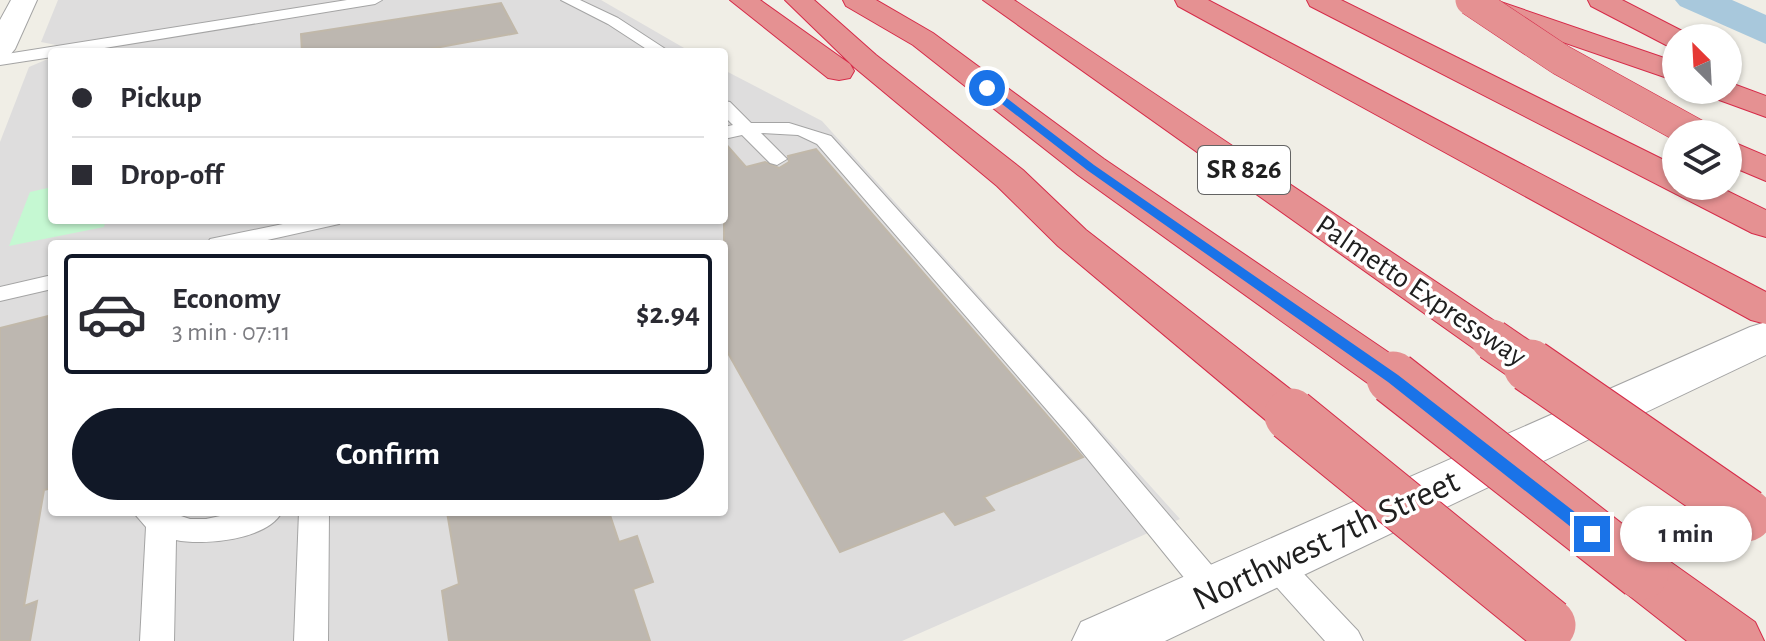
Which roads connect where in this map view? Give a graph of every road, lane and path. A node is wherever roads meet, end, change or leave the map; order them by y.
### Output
1 (24, 0) edge
2 (375, 0) edge
3 (568, 0) edge
4 (743, 0) edge
5 (798, 0) edge
6 (856, 0) edge
7 (904, 0) edge
8 (996, 0) edge
9 (1188, 0) edge
10 (1320, 0) edge
11 (1470, 0) edge
12 (1601, 0) edge
13 (1662, 32) edge
14 (3, 37) edge
15 (75, 48) edge
16 (656, 48) edge
17 (48, 52) edge
18 (0, 60) edge
19 (1662, 67) edge
20 (1742, 71) edge
21 (1766, 82) edge
22 (1742, 98) edge
23 (1766, 107) edge
24 (1670, 120) edge
25 (734, 130) edge
26 (1742, 158) edge
27 (777, 159) dead end
28 (1766, 170) edge
29 (1662, 173) edge
30 (1716, 200) edge
31 (1766, 225) edge
32 (321, 229) edge
33 (1072, 238) junction
34 (245, 240) edge
35 (48, 283) edge
36 (0, 294) edge
37 (1766, 310) edge
38 (1766, 337) edge
39 (1393, 378) junction
40 (257, 516) edge
41 (314, 516) edge
42 (155, 518) edge
43 (1756, 522) edge
44 (1275, 564) junction
45 (1214, 591) junction
46 (1558, 633) edge
47 (157, 641) edge
48 (311, 641) edge
49 (1103, 641) edge
50 (1346, 641) edge
51 (1733, 641) edge

1 - 14 street
2 - 15 lane
3 - 16 lane
4 - 33 highway
5 - 33 highway
6 - 39 highway
7 - 39 highway
8 - 43 highway, Palmetto Expressway / SR 826, bridge
9 - 37 highway
10 - 29 highway
11 - 19 highway
11 - 24 highway, bridge
12 - 13 highway
17 - 18 lane
20 - 21 highway
22 - 23 highway
25 - 27 lane
25 - 45 lane
26 - 28 highway
30 - 31 highway
32 - 34 lane
33 - 46 highway, bridge
35 - 36 lane
38 - 44 street, Northwest 7th Street
39 - 51 highway, bridge
40 - 42 lane
41 - 48 lane
42 - 47 lane
44 - 45 street, Northwest 7th Street
44 - 50 lane
45 - 49 street, Northwest 7th Street

